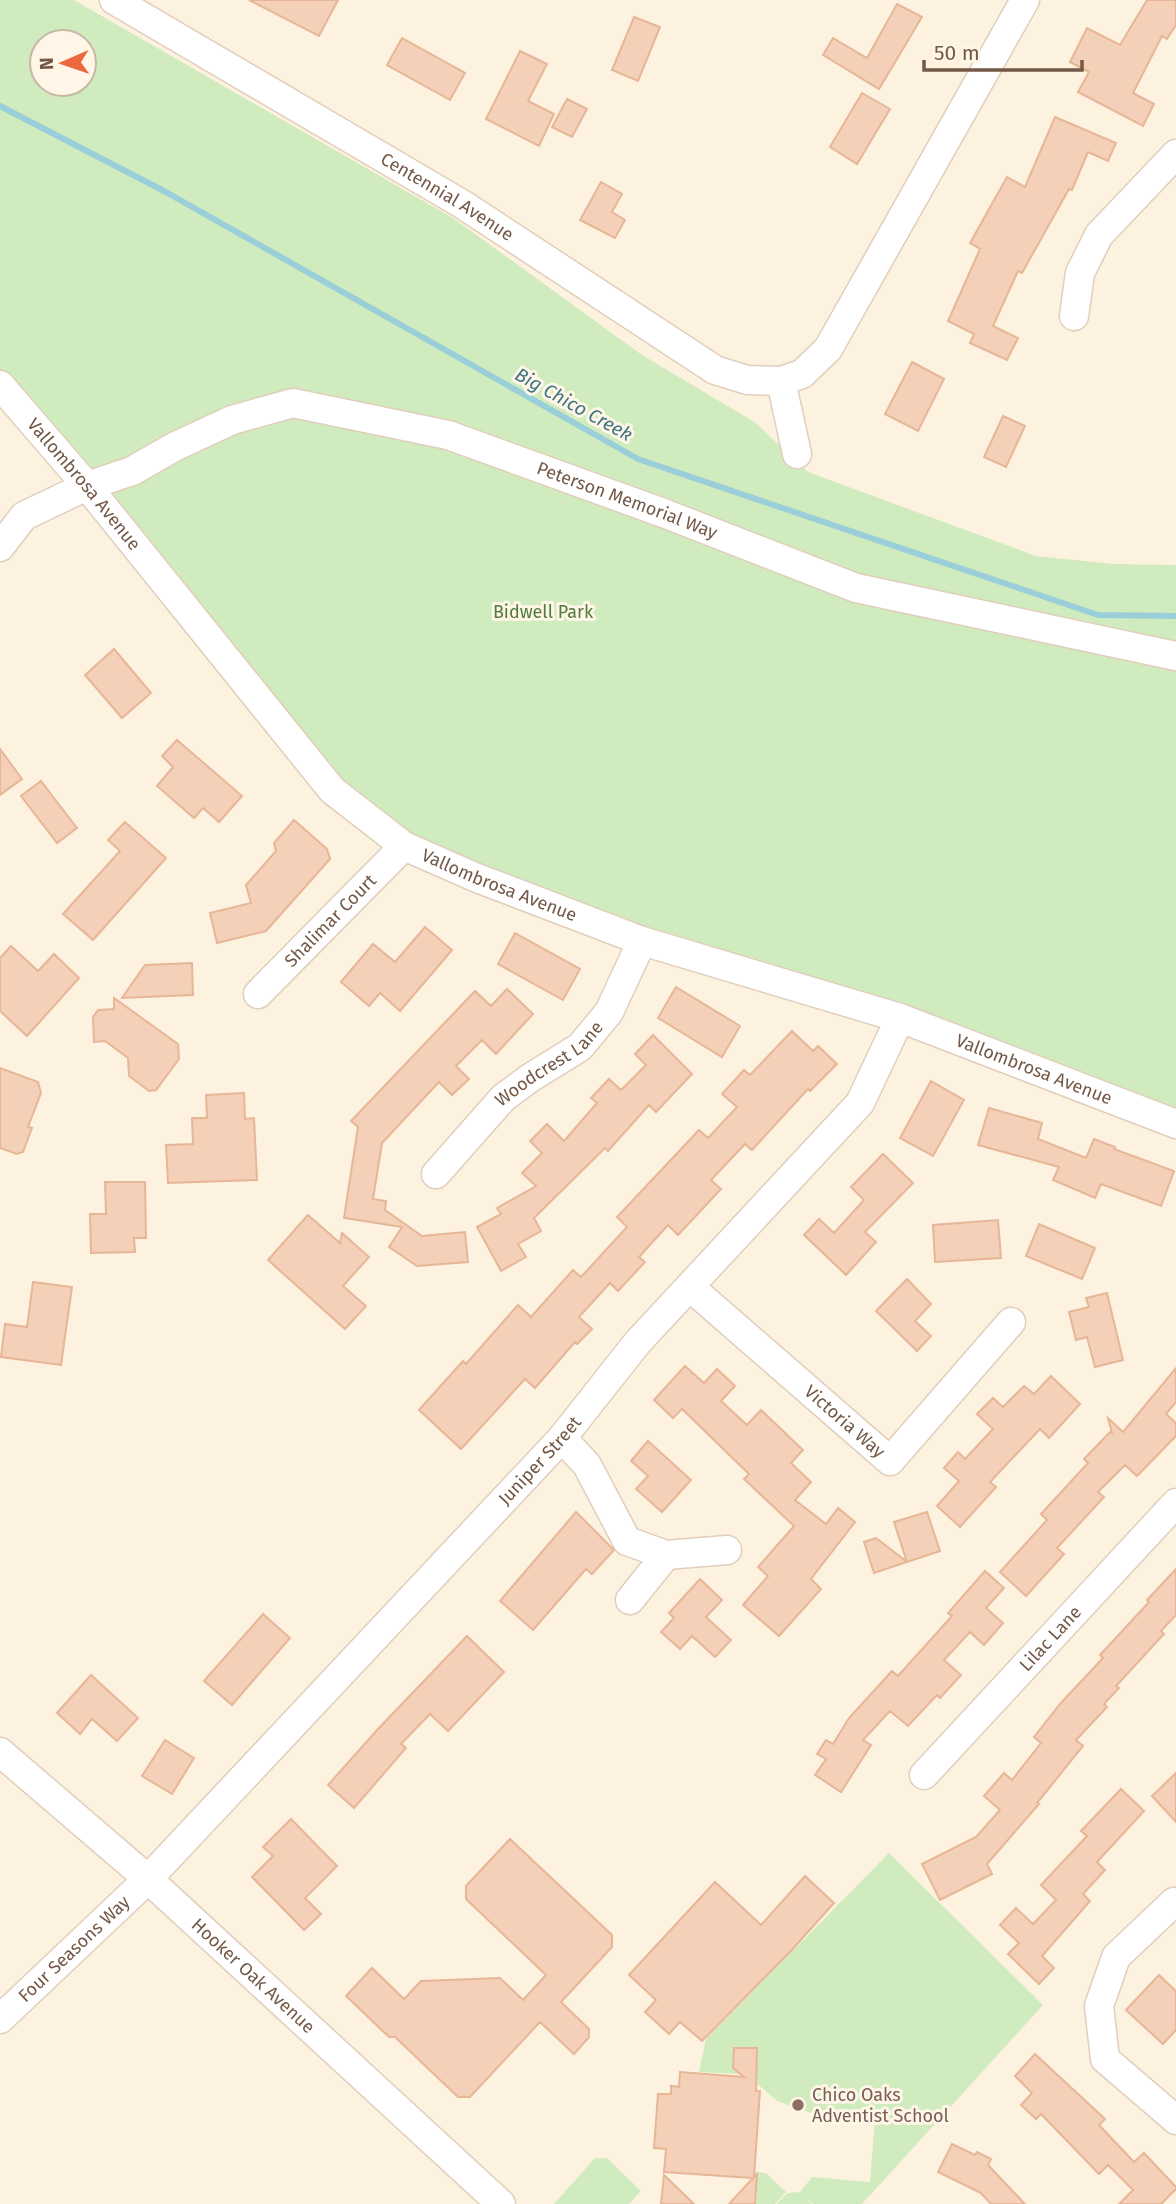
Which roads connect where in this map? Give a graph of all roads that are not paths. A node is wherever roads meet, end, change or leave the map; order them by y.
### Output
1 (1025, 0) edge
2 (126, 3) edge
3 (1176, 154) edge
4 (1074, 316) dead end
5 (781, 381) junction
6 (0, 385) edge
7 (797, 454) dead end
8 (87, 486) junction
9 (0, 547) edge
10 (1176, 656) edge
11 (404, 846) junction
12 (642, 941) junction
13 (258, 994) dead end
14 (900, 1018) junction
15 (1176, 1124) edge
16 (436, 1174) dead end
17 (690, 1287) junction
18 (1011, 1322) dead end
19 (562, 1438) junction
20 (1176, 1503) edge
21 (727, 1550) dead end
22 (666, 1555) junction
23 (629, 1600) dead end
24 (0, 1752) edge
25 (924, 1775) dead end
26 (148, 1879) junction
27 (1174, 1902) edge
28 (0, 2018) edge
29 (1176, 2120) edge
30 (501, 2204) edge

1 - 5 street, Centennial Avenue
2 - 5 street, Centennial Avenue
3 - 4 street
5 - 7 street
6 - 8 street, Vallombrosa Avenue
8 - 9 street, Peterson Memorial Way
8 - 10 street, Peterson Memorial Way
8 - 11 street, Vallombrosa Avenue
11 - 12 street, Vallombrosa Avenue
11 - 13 street, Shalimar Court
12 - 14 street, Vallombrosa Avenue
12 - 16 street, Woodcrest Lane
14 - 15 street, Vallombrosa Avenue
14 - 17 street, Juniper Street
17 - 18 street, Victoria Way
17 - 19 street, Juniper Street
19 - 22 street
19 - 26 street, Juniper Street
20 - 25 street, Lilac Lane
21 - 22 street
22 - 23 street
24 - 26 street, Hooker Oak Avenue
26 - 28 street, Four Seasons Way
26 - 30 street, Hooker Oak Avenue
27 - 29 street

